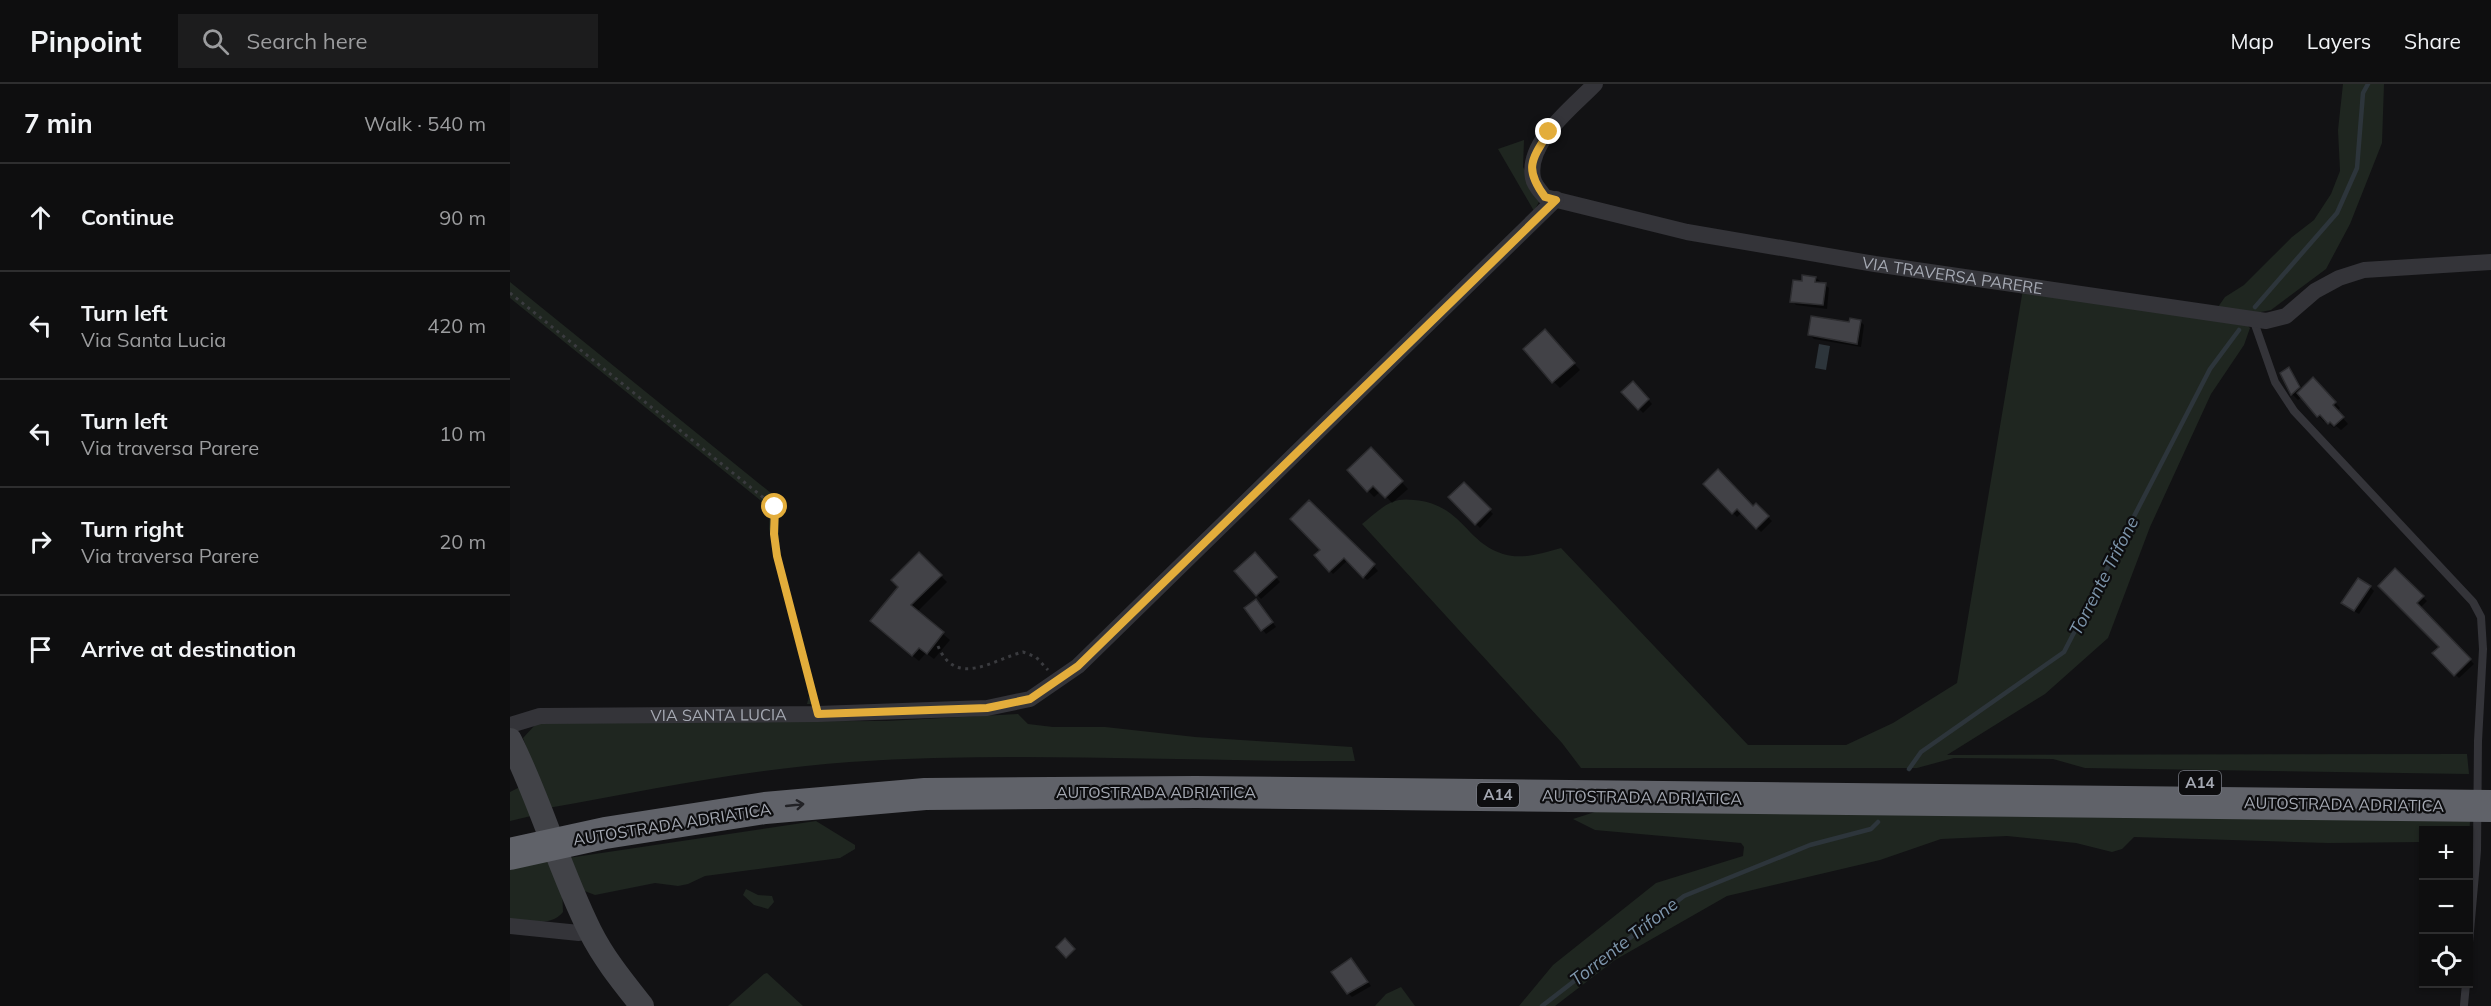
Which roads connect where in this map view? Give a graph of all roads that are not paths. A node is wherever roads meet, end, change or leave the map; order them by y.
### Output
1 (1595, 84) edge
2 (1556, 200) junction
3 (2491, 262) edge
4 (2253, 320) junction
5 (510, 725) edge
6 (510, 740) edge
7 (2491, 786) edge
8 (2491, 806) edge
9 (510, 834) edge
10 (510, 854) edge
11 (510, 926) edge
12 (590, 931) junction
13 (2471, 934) edge
14 (2466, 988) edge
15 (2464, 1005) edge
16 (642, 1006) edge

1 - 2 street, VIA TRAVERSA PARERE
2 - 4 street, VIA TRAVERSA PARERE
2 - 5 street, VIA SANTA LUCIA
3 - 4 street, VIA TRAVERSA PARERE
4 - 13 lane
6 - 12 main road
7 - 9 highway, AUTOSTRADA ADRIATICA / A14
10 -> 8 highway, AUTOSTRADA ADRIATICA / A14
11 - 12 street
12 - 16 main road
14 - 15 lane

